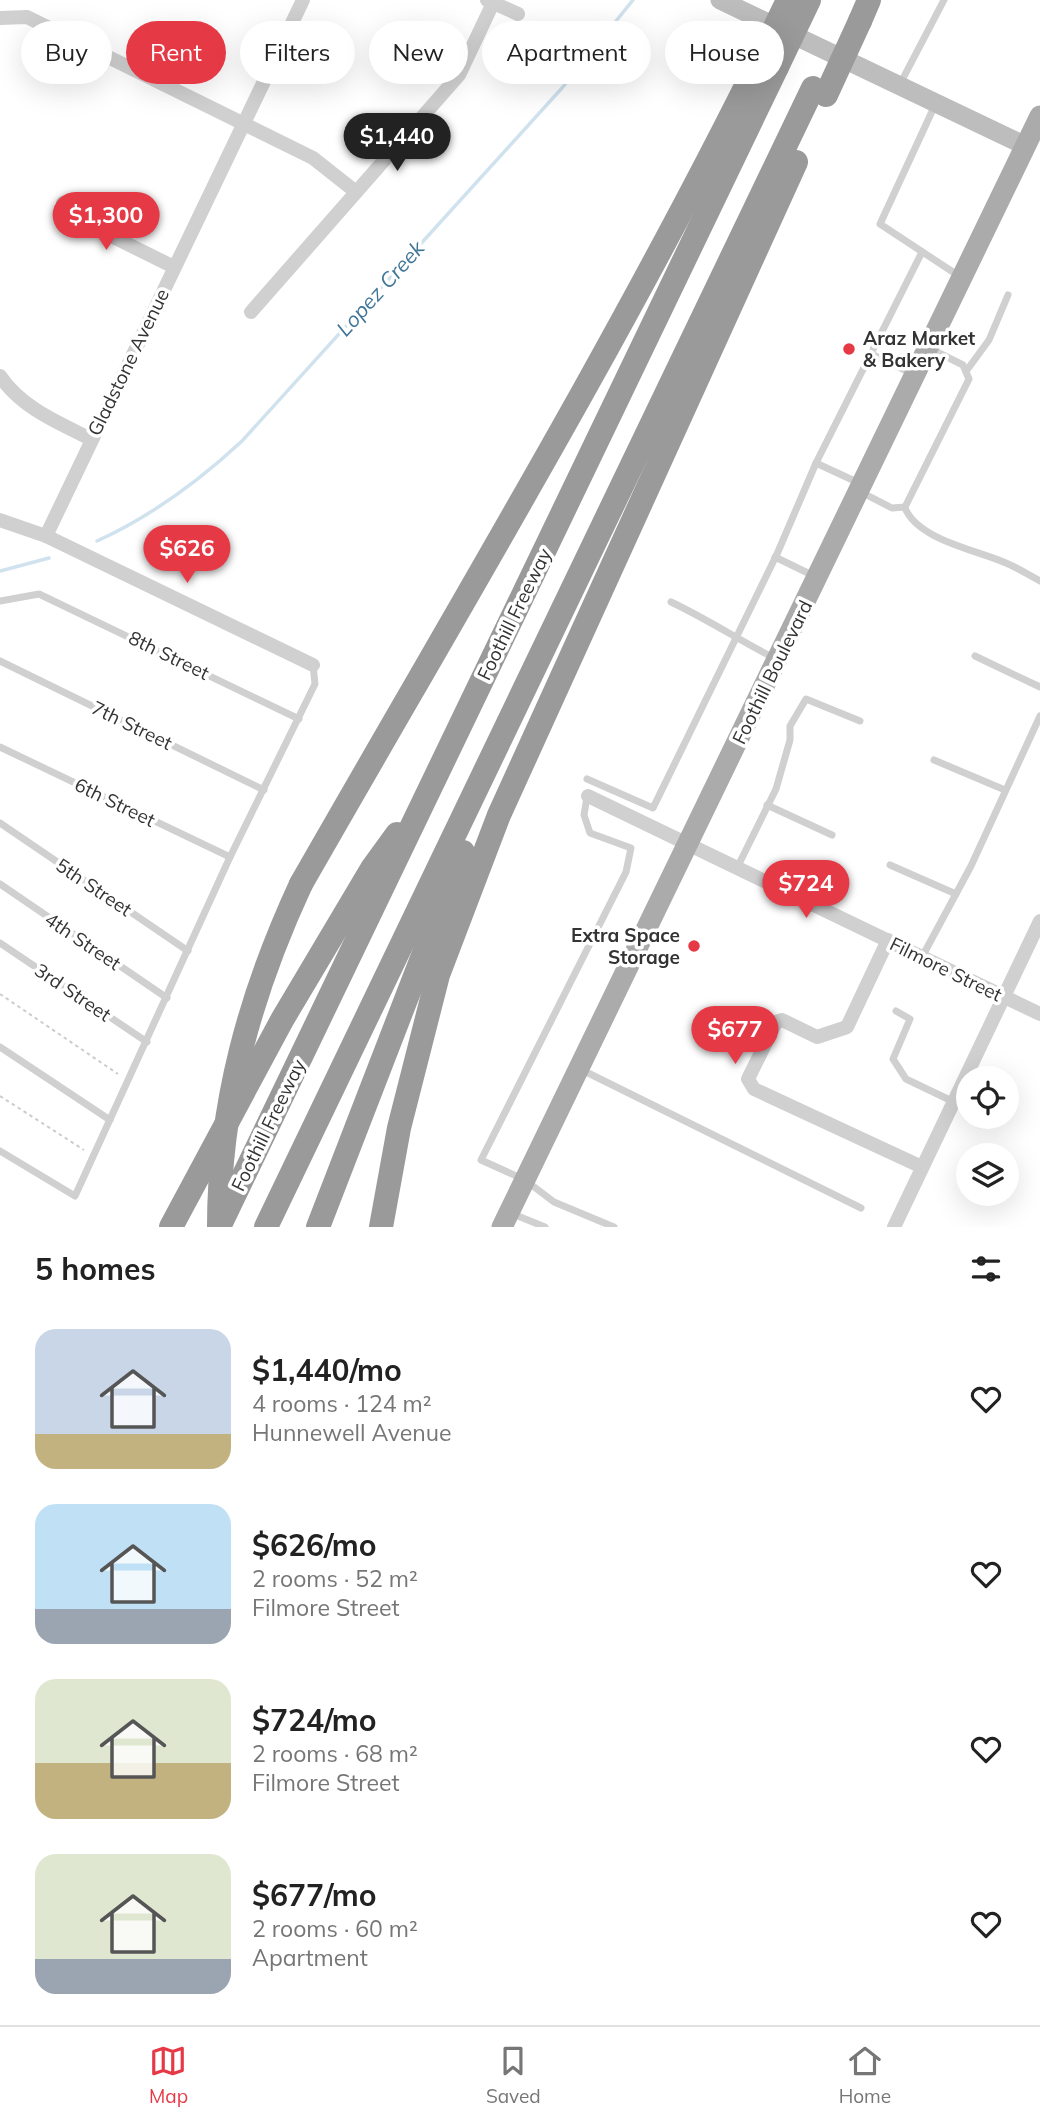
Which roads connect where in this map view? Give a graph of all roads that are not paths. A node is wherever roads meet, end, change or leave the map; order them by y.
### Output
1 (303, 0) edge
2 (720, 0) edge
3 (788, 0) edge
4 (809, 0) edge
5 (944, 0) edge
6 (490, 1) edge
7 (858, 9) edge
8 (518, 14) dead end
9 (0, 18) edge
10 (781, 21) edge
11 (784, 38) edge
12 (755, 84) edge
13 (758, 84) edge
14 (899, 86) junction
15 (820, 92) junction
16 (936, 105) junction
17 (1040, 116) edge
18 (244, 123) junction
19 (1033, 150) edge
20 (356, 192) junction
21 (63, 203) dead end
22 (922, 252) junction
23 (174, 267) junction
24 (962, 278) junction
25 (1008, 295) dead end
26 (251, 312) dead end
27 (928, 348) junction
28 (872, 354) junction
29 (967, 370) junction
30 (915, 375) junction
31 (0, 376) edge
32 (91, 439) junction
33 (816, 463) junction
34 (861, 488) junction
35 (905, 508) junction
36 (0, 520) edge
37 (46, 536) junction
38 (775, 557) junction
39 (817, 578) junction
40 (1040, 581) edge
41 (571, 593) junction
42 (0, 601) edge
43 (671, 602) dead end
44 (737, 638) junction
45 (975, 656) dead end
46 (778, 660) junction
47 (0, 661) edge
48 (313, 665) joint
49 (1040, 687) edge
50 (1040, 716) edge
51 (299, 719) junction
52 (860, 721) dead end
53 (0, 747) edge
54 (934, 760) dead end
55 (587, 779) dead end
56 (264, 790) junction
57 (1004, 790) junction
58 (587, 796) joint
59 (767, 805) junction
60 (418, 815) junction
61 (0, 823) edge
62 (832, 835) dead end
63 (689, 845) junction
64 (230, 857) junction
65 (890, 865) dead end
66 (737, 868) junction
67 (0, 884) edge
68 (956, 894) junction
69 (1040, 921) edge
70 (888, 940) junction
71 (0, 943) edge
72 (188, 951) junction
73 (922, 957) junction
74 (1004, 996) junction
75 (167, 998) junction
76 (896, 1011) dead end
77 (1040, 1014) edge
78 (147, 1042) junction
79 (0, 1047) edge
80 (579, 1069) junction
81 (954, 1102) junction
82 (110, 1119) junction
83 (0, 1151) edge
84 (922, 1167) junction
85 (525, 1180) junction
86 (861, 1208) dead end
87 (505, 1220) edge
88 (170, 1227) edge
89 (219, 1227) edge
90 (266, 1227) edge
91 (318, 1227) edge
92 (381, 1227) edge
93 (545, 1227) edge
94 (614, 1227) edge
95 (894, 1227) edge

1 - 18 street, Gladstone Avenue
2 - 14 street
3 - 10 highway, bridge
4 - 11 highway, Foothill Freeway, bridge
5 - 14 lane
6 - 8 street
6 - 20 street
7 - 15 highway
9 - 18 street
12 - 89 highway, bridge
13 - 60 highway, Foothill Freeway
14 - 16 street
15 - 41 highway
15 - 92 highway
16 - 19 street
16 - 22 lane
17 - 19 main road, Foothill Boulevard
18 - 20 street
18 - 23 street, Gladstone Avenue
19 - 24 main road, Foothill Boulevard
20 - 26 street
21 - 23 street
22 - 24 lane
22 - 28 lane
23 - 32 street, Gladstone Avenue
24 - 27 main road, Foothill Boulevard
25 - 29 lane
27 - 29 lane
27 - 30 main road, Foothill Boulevard
28 - 30 lane
28 - 33 lane
29 - 35 lane
30 - 34 main road, Foothill Boulevard
31 - 32 street
32 - 37 street, Gladstone Avenue
33 - 34 lane
33 - 38 lane
34 - 35 lane
34 - 39 main road, Foothill Boulevard
35 - 40 lane
36 - 37 street
37 - 48 street
38 - 39 lane
38 - 44 lane
39 - 46 main road, Foothill Boulevard
41 - 90 highway
41 - 91 highway
42 - 51 lane, 8th Street
43 - 44 lane
44 - 46 lane
44 - 55 lane
45 - 49 lane
46 - 63 main road, Foothill Boulevard
47 - 56 lane, 7th Street
48 - 51 lane
50 - 57 lane
51 - 56 lane
52 - 59 lane
53 - 64 lane, 6th Street
54 - 57 lane
56 - 64 lane
57 - 68 lane
58 - 63 street, Filmore Street
58 - 85 lane
59 - 62 lane
59 - 66 lane
60 - 88 highway
60 - 89 highway, Foothill Freeway
61 - 72 lane, 5th Street
63 - 66 street, Filmore Street
63 - 80 main road, Foothill Boulevard
64 - 72 lane
65 - 68 lane
66 - 70 street, Filmore Street
67 - 75 lane, 4th Street
68 - 73 lane
69 - 74 street
70 - 73 street, Filmore Street
70 - 84 street
71 - 78 lane, 3rd Street
72 - 75 lane
73 - 74 street, Filmore Street
74 - 77 street, Filmore Street
74 - 81 street
75 - 78 lane
76 - 81 lane
78 - 82 lane
79 - 82 lane
80 - 85 main road, Foothill Boulevard
80 - 86 lane
81 - 84 street
82 - 83 lane
84 - 95 street
85 - 87 main road, Foothill Boulevard
85 - 94 lane
87 - 93 lane

